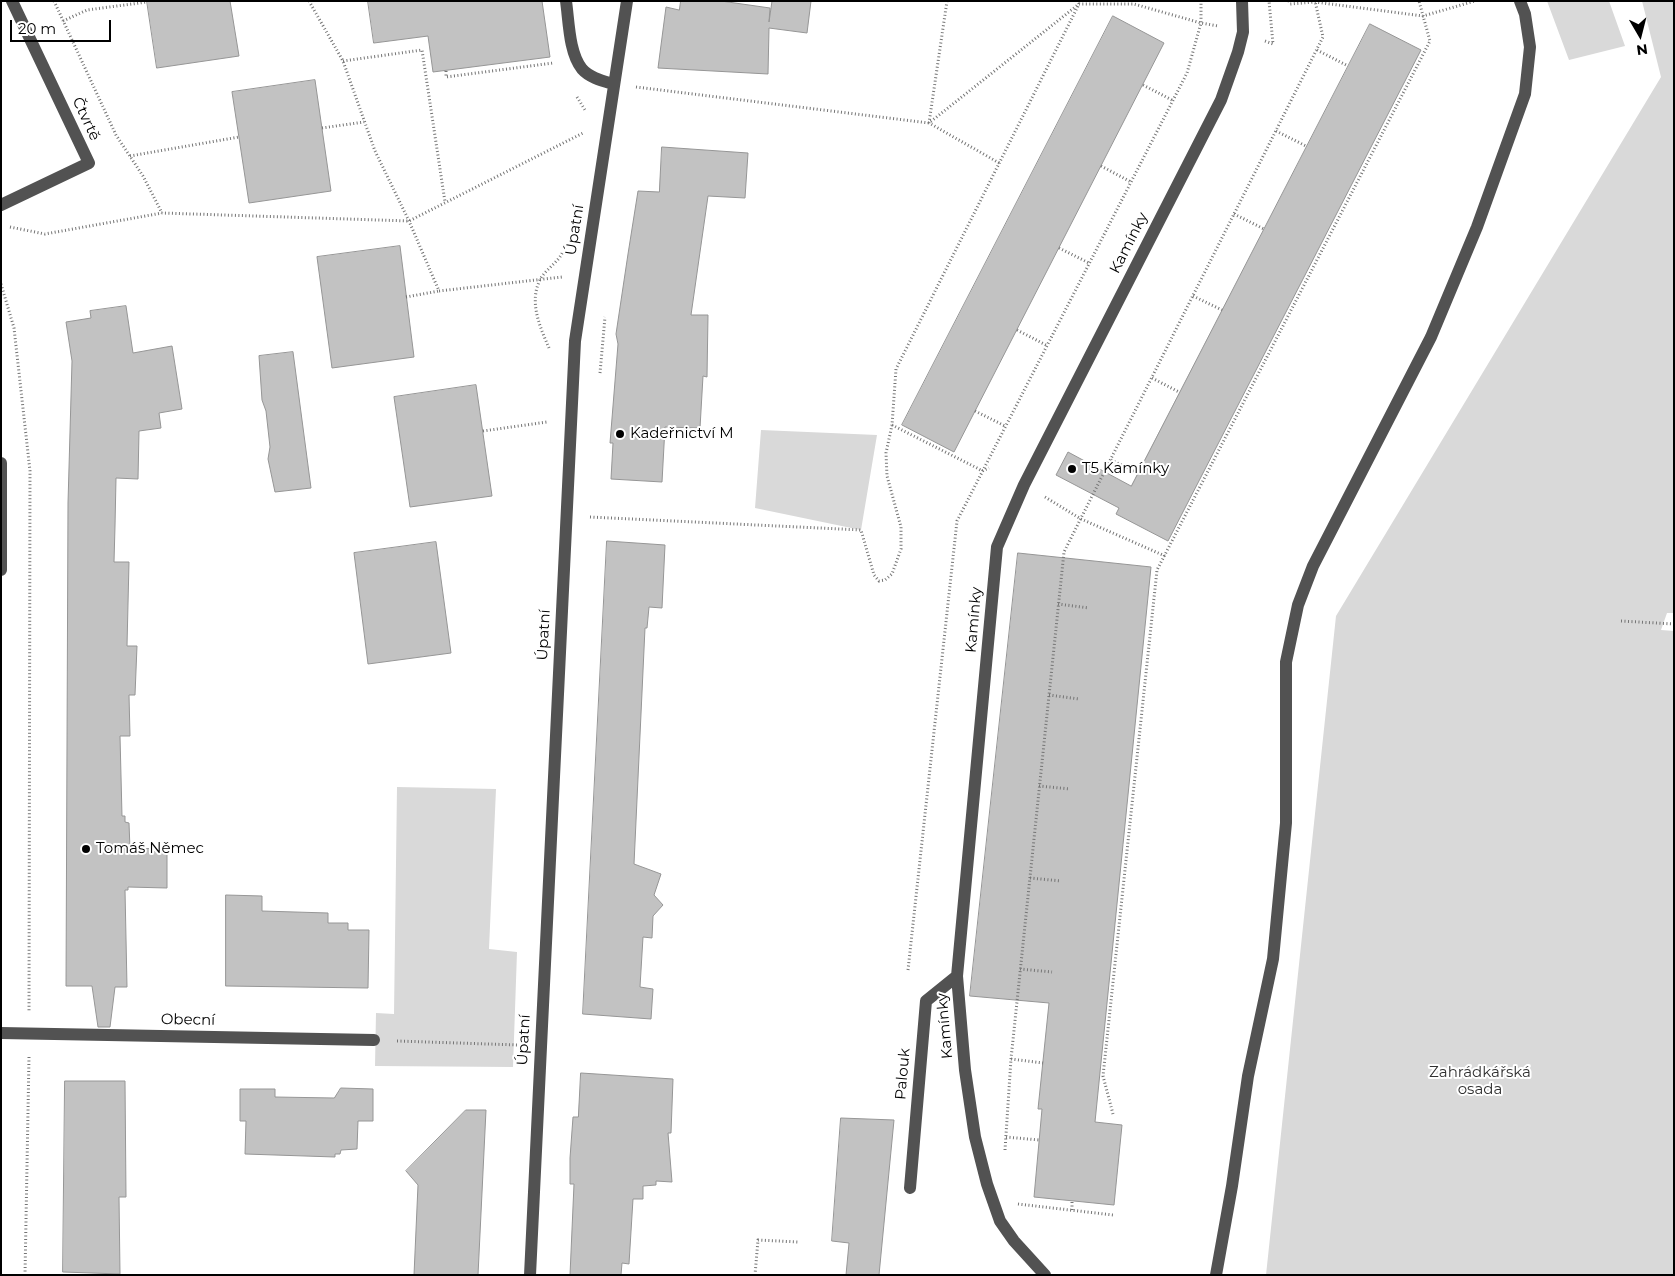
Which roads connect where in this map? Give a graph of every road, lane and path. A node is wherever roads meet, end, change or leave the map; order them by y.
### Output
1 (12, 1) edge
2 (54, 1) edge
3 (309, 1) edge
4 (566, 1) edge
5 (627, 1) edge
6 (947, 1) edge
7 (1201, 1) edge
8 (1242, 1) edge
9 (1269, 1) edge
10 (1289, 1) edge
11 (1419, 1) edge
12 (1476, 1) edge
13 (1520, 1) edge
14 (147, 2) edge
15 (1315, 2) edge
16 (1079, 3) edge
17 (1423, 16) junction
18 (62, 21) junction
19 (1201, 23) junction
20 (1224, 27) dead end
21 (1261, 40) dead end
22 (1317, 50) junction
23 (343, 61) junction
24 (558, 62) dead end
25 (1348, 66) dead end
26 (446, 71) dead end
27 (613, 84) junction
28 (1143, 85) dead end
29 (632, 86) dead end
30 (1172, 100) junction
31 (364, 122) junction
32 (929, 123) junction
33 (322, 128) dead end
34 (1276, 131) junction
35 (585, 132) dead end
36 (239, 137) dead end
37 (1306, 146) dead end
38 (130, 156) junction
39 (1001, 164) junction
40 (1101, 166) dead end
41 (1131, 182) junction
42 (445, 202) junction
43 (1, 205) edge
44 (162, 212) junction
45 (1234, 214) junction
46 (409, 220) junction
47 (4, 226) dead end
48 (1264, 229) dead end
49 (1059, 248) dead end
50 (1089, 263) junction
51 (585, 274) junction
52 (1, 284) edge
53 (439, 291) junction
54 (406, 296) dead end
55 (1193, 296) junction
56 (1222, 310) dead end
57 (1017, 330) dead end
58 (1273, 337) dead end
59 (1277, 339) junction
60 (1046, 346) junction
61 (1152, 378) junction
62 (1179, 392) dead end
63 (975, 411) dead end
64 (547, 422) dead end
65 (892, 425) junction
66 (1004, 426) junction
67 (483, 431) dead end
68 (1111, 460) junction
69 (1, 463) edge
70 (988, 468) dead end
71 (982, 470) junction
72 (1138, 473) dead end
73 (1040, 494) dead end
74 (1188, 501) dead end
75 (1192, 503) junction
76 (587, 517) dead end
77 (1081, 519) junction
78 (1165, 556) junction
79 (1, 570) edge
80 (1058, 604) junction
81 (1089, 608) dead end
82 (1147, 614) dead end
83 (1152, 615) junction
84 (1621, 621) dead end
85 (1674, 624) edge
86 (1049, 695) junction
87 (1079, 699) dead end
88 (1137, 705) dead end
89 (1143, 705) junction
90 (1039, 786) junction
91 (1070, 789) dead end
92 (1030, 878) junction
93 (1061, 881) dead end
94 (1020, 969) junction
95 (908, 970) dead end
96 (1052, 972) dead end
97 (956, 976) junction
98 (1, 1033) edge
99 (29, 1033) junction
100 (374, 1040) joint
101 (519, 1045) dead end
102 (1011, 1059) junction
103 (1043, 1063) dead end
104 (1113, 1114) dead end
105 (1006, 1137) junction
106 (1039, 1140) dead end
107 (1004, 1156) dead end
108 (910, 1188) dead end
109 (1072, 1201) dead end
110 (1010, 1203) dead end
111 (1072, 1210) junction
112 (1113, 1215) dead end
113 (798, 1242) dead end
114 (25, 1275) edge
115 (530, 1275) edge
116 (754, 1275) edge
117 (1045, 1275) edge
118 (1216, 1275) edge

1 - 43 street, Čtvrtě
2 - 18 path
3 - 23 path
4 - 27 street
5 - 27 street, Úpatní
6 - 32 path
7 - 19 path
8 - 97 street, Kamínky
9 - 21 path
10 - 15 path
11 - 17 path
12 - 17 path
13 - 118 street
14 - 18 path
15 - 17 path
15 - 22 path
16 - 19 path
16 - 32 path
16 - 39 path
17 - 59 path
18 - 38 path
19 - 20 path
19 - 30 path
22 - 25 path
22 - 34 path
23 - 31 path
23 - 42 path
24 - 26 path
27 - 51 street, Úpatní
28 - 30 path
29 - 32 path
30 - 41 path
31 - 33 path
31 - 46 path
32 - 39 path
34 - 37 path
34 - 45 path
35 - 42 path
36 - 38 path
38 - 44 path
39 - 65 path
40 - 41 path
41 - 50 path
42 - 46 path
44 - 46 path
44 - 47 path
45 - 48 path
45 - 55 path
46 - 53 path
49 - 50 path
50 - 60 path
51 - 53 path
51 - 115 street, Úpatní
52 - 99 path
53 - 54 path
55 - 56 path
55 - 61 path
57 - 60 path
58 - 59 path
59 - 75 path
60 - 66 path
61 - 62 path
61 - 68 path
63 - 66 path
64 - 67 path
65 - 71 path
65 - 76 path
66 - 71 path
68 - 72 path
68 - 77 path
69 - 79 street
70 - 71 path
71 - 95 path
73 - 77 path
74 - 75 path
75 - 78 path
77 - 78 path
77 - 80 path
78 - 83 path
80 - 81 path
80 - 86 path
82 - 83 path
83 - 89 path
84 - 85 path
86 - 87 path
86 - 90 path
88 - 89 path
89 - 104 path
90 - 91 path
90 - 92 path
92 - 93 path
92 - 94 path
94 - 96 path
94 - 102 path
97 - 108 street, Palouk
97 - 117 street, Kamínky
98 - 99 street, Obecní
99 - 100 street, Obecní
99 - 114 path
100 - 101 path
102 - 103 path
102 - 105 path
105 - 106 path
105 - 107 path
109 - 111 path
110 - 111 path
111 - 112 path
113 - 116 path

